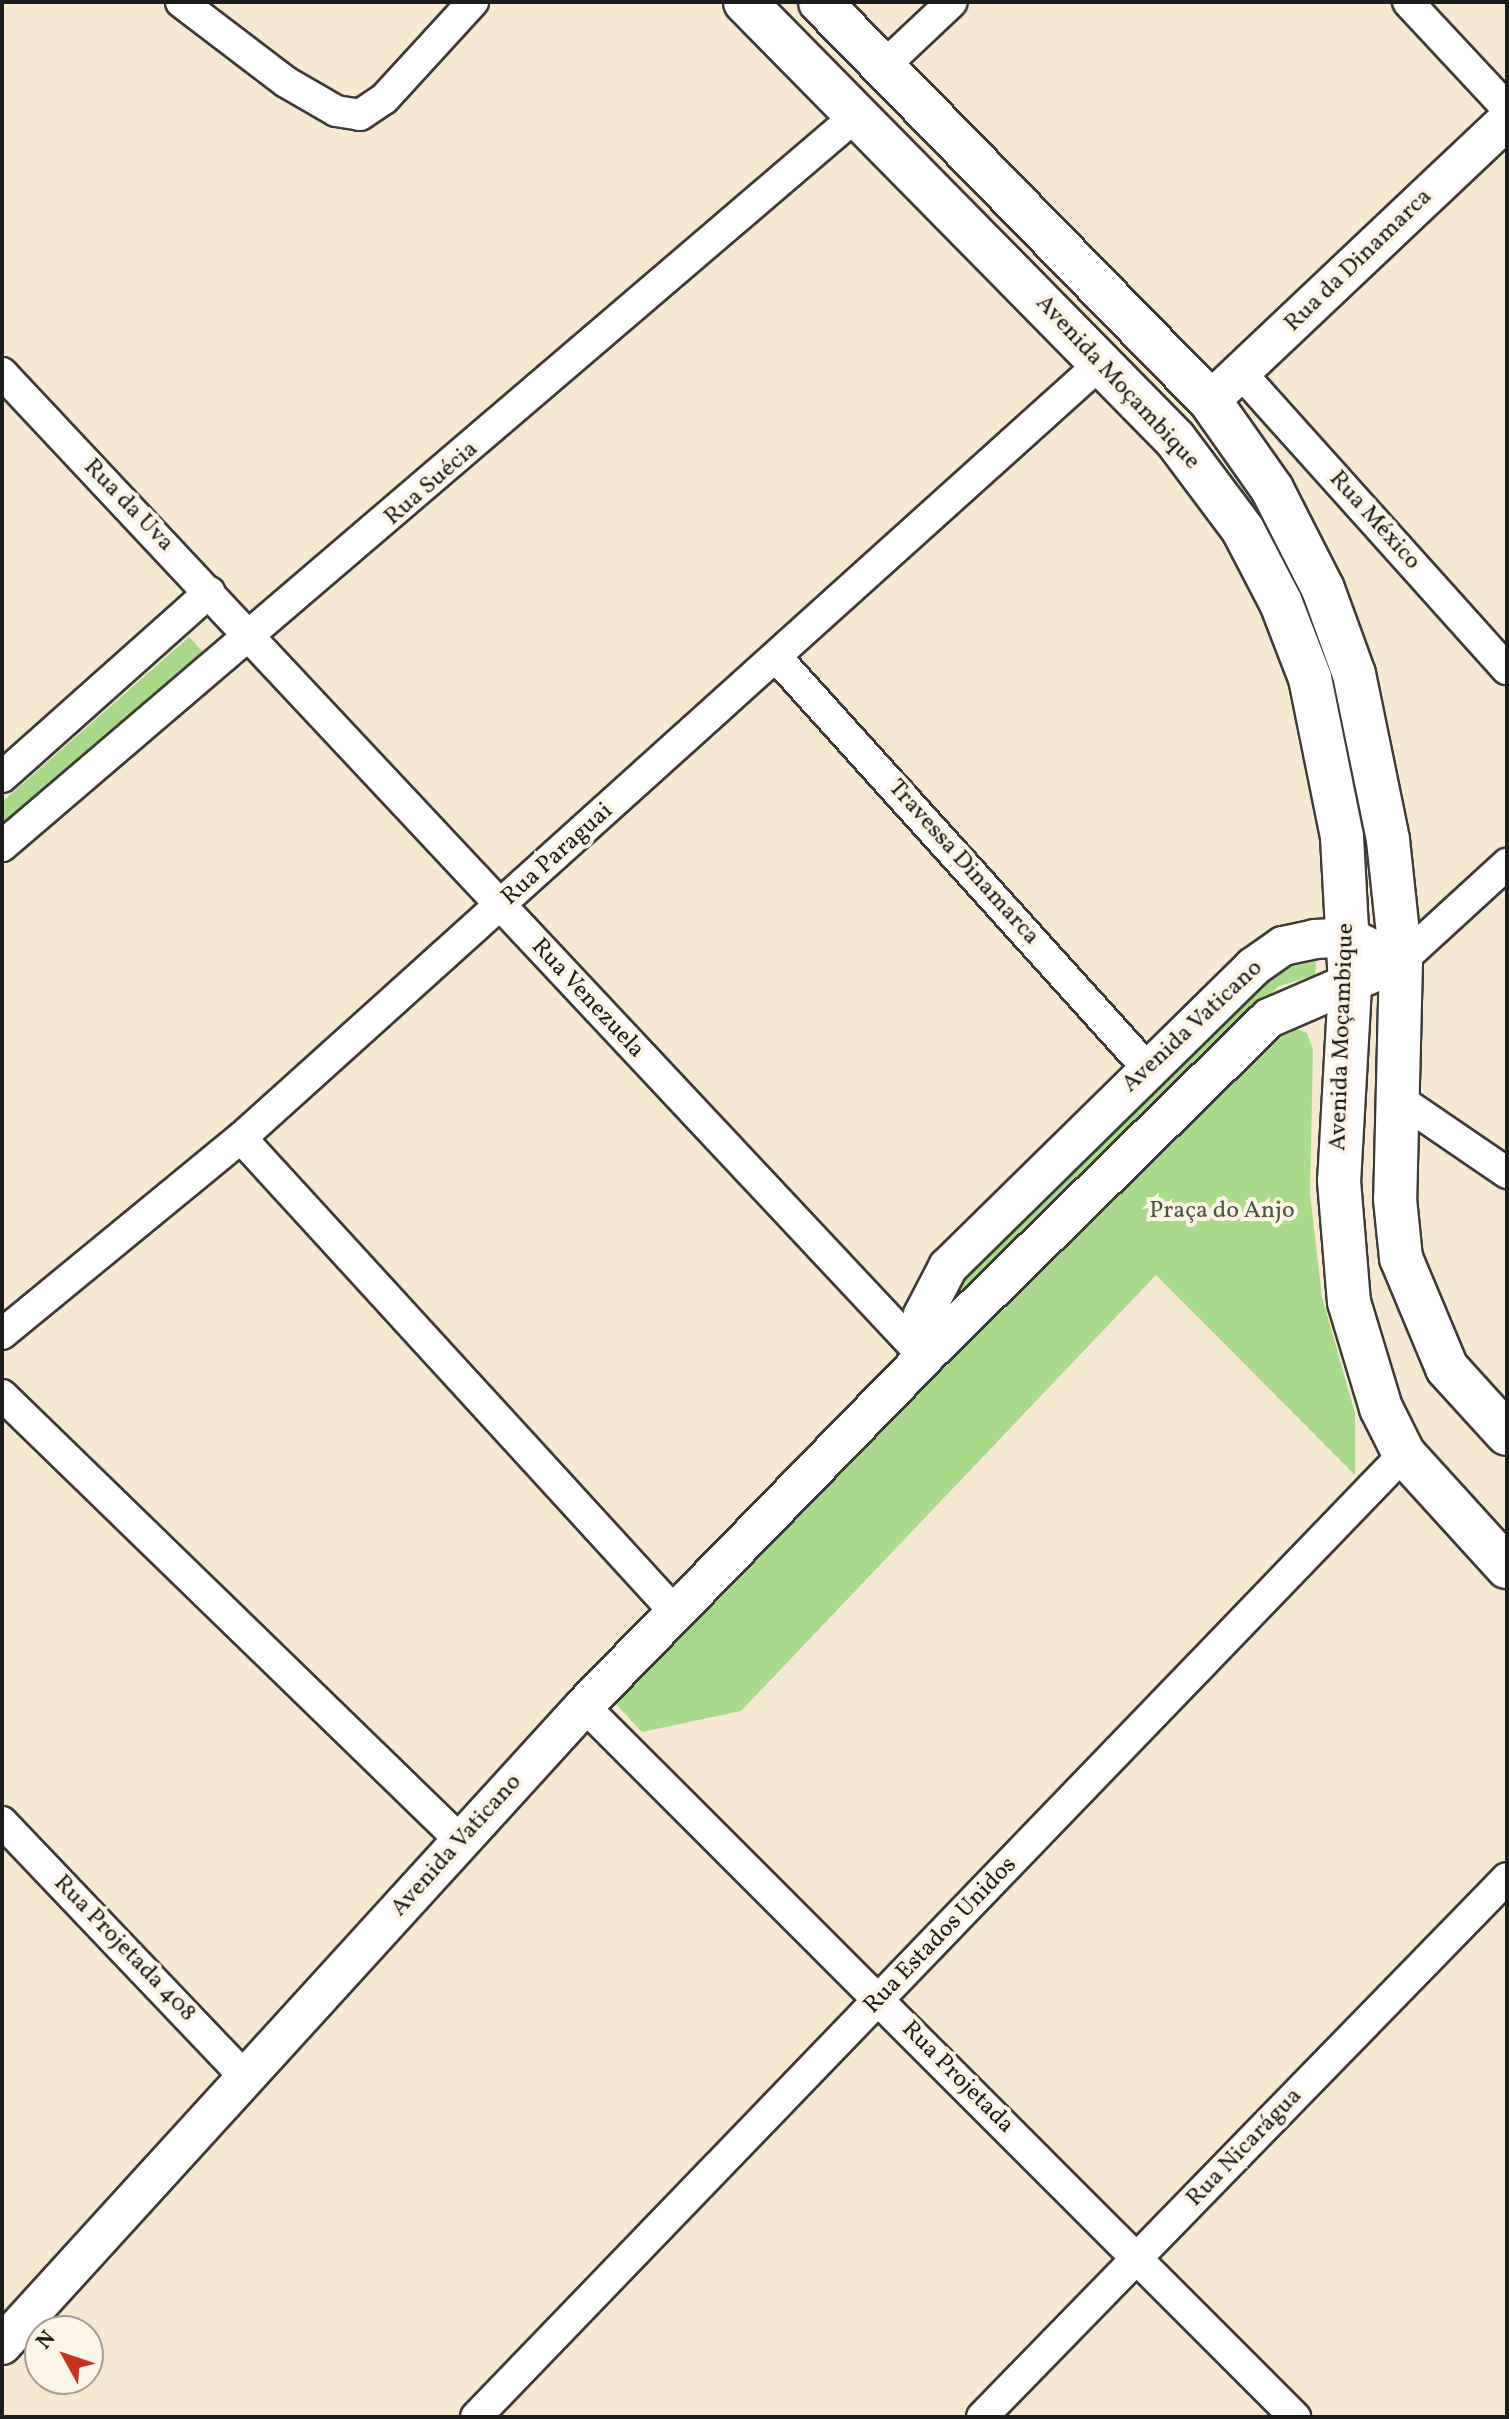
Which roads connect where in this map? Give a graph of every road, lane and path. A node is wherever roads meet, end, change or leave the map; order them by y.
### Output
1 (181, 2) edge
2 (473, 2) edge
3 (745, 2) edge
4 (820, 2) edge
5 (952, 2) edge
6 (1408, 2) edge
7 (884, 66) junction
8 (1507, 108) edge
9 (857, 115) junction
10 (1507, 120) edge
11 (1102, 362) junction
12 (2, 373) edge
13 (1241, 373) junction
14 (1210, 401) junction
15 (210, 592) junction
16 (253, 639) junction
17 (778, 659) junction
18 (1507, 669) edge
19 (2, 777) edge
20 (2, 846) edge
21 (1507, 864) edge
22 (500, 907) junction
23 (1349, 937) junction
24 (1401, 961) junction
25 (1350, 986) junction
26 (1147, 1068) junction
27 (1396, 1097) junction
28 (241, 1138) junction
29 (1507, 1173) edge
30 (2, 1334) edge
31 (924, 1357) junction
32 (2, 1395) edge
33 (1507, 1434) edge
34 (1404, 1454) junction
35 (1507, 1567) edge
36 (673, 1610) junction
37 (584, 1706) junction
38 (5, 1829) edge
39 (461, 1841) junction
40 (1507, 1878) edge
41 (880, 1999) junction
42 (245, 2077) junction
43 (1137, 2261) junction
44 (2, 2345) edge
45 (476, 2417) edge
46 (982, 2417) edge
47 (1295, 2417) edge

1 - 2 street
3 - 9 main road, Avenida Moçambique
4 - 7 main road, Avenida Moçambique
5 - 7 street
6 - 8 street
7 - 14 main road, Avenida Moçambique
9 - 11 main road, Avenida Moçambique
9 - 16 street, Rua Suécia
10 - 13 street, Rua da Dinamarca
11 - 17 street, Rua Paraguai
11 - 23 main road, Avenida Moçambique
12 - 15 street, Rua da Uva
13 - 14 street, Rua da Dinamarca
13 - 18 street, Rua México
14 - 24 main road, Avenida Moçambique
15 - 16 street, Rua da Uva
15 - 19 street
16 - 20 street, Rua Suécia
16 - 22 street, Rua Venezuela
17 - 22 street, Rua Paraguai
17 - 26 street, Travessa Dinamarca
21 - 24 street
22 - 28 street, Rua Paraguai
22 - 31 street, Rua Venezuela
23 - 24 street
23 - 25 main road, Avenida Moçambique
23 - 26 street, Avenida Vaticano
24 - 25 street, Avenida Vaticano
24 - 27 main road, Avenida Moçambique
25 - 31 street, Avenida Vaticano
25 - 34 main road, Avenida Moçambique
26 - 31 street, Avenida Vaticano
27 - 29 street
27 - 33 main road, Avenida Moçambique
28 - 30 street, Rua Paraguai
28 - 36 street
31 - 36 street, Avenida Vaticano
32 - 39 street
34 - 35 main road, Avenida Moçambique
34 - 41 street, Rua Estados Unidos
36 - 37 street, Avenida Vaticano
37 - 39 street, Avenida Vaticano
37 - 41 street, Rua Projetada
38 - 42 street, Rua Projetada 408
39 - 42 street, Avenida Vaticano
40 - 43 street, Rua Nicarágua
41 - 43 street, Rua Projetada
41 - 45 street, Rua Estados Unidos
42 - 44 street, Avenida Vaticano
43 - 46 street, Rua Nicarágua
43 - 47 street, Rua Projetada

